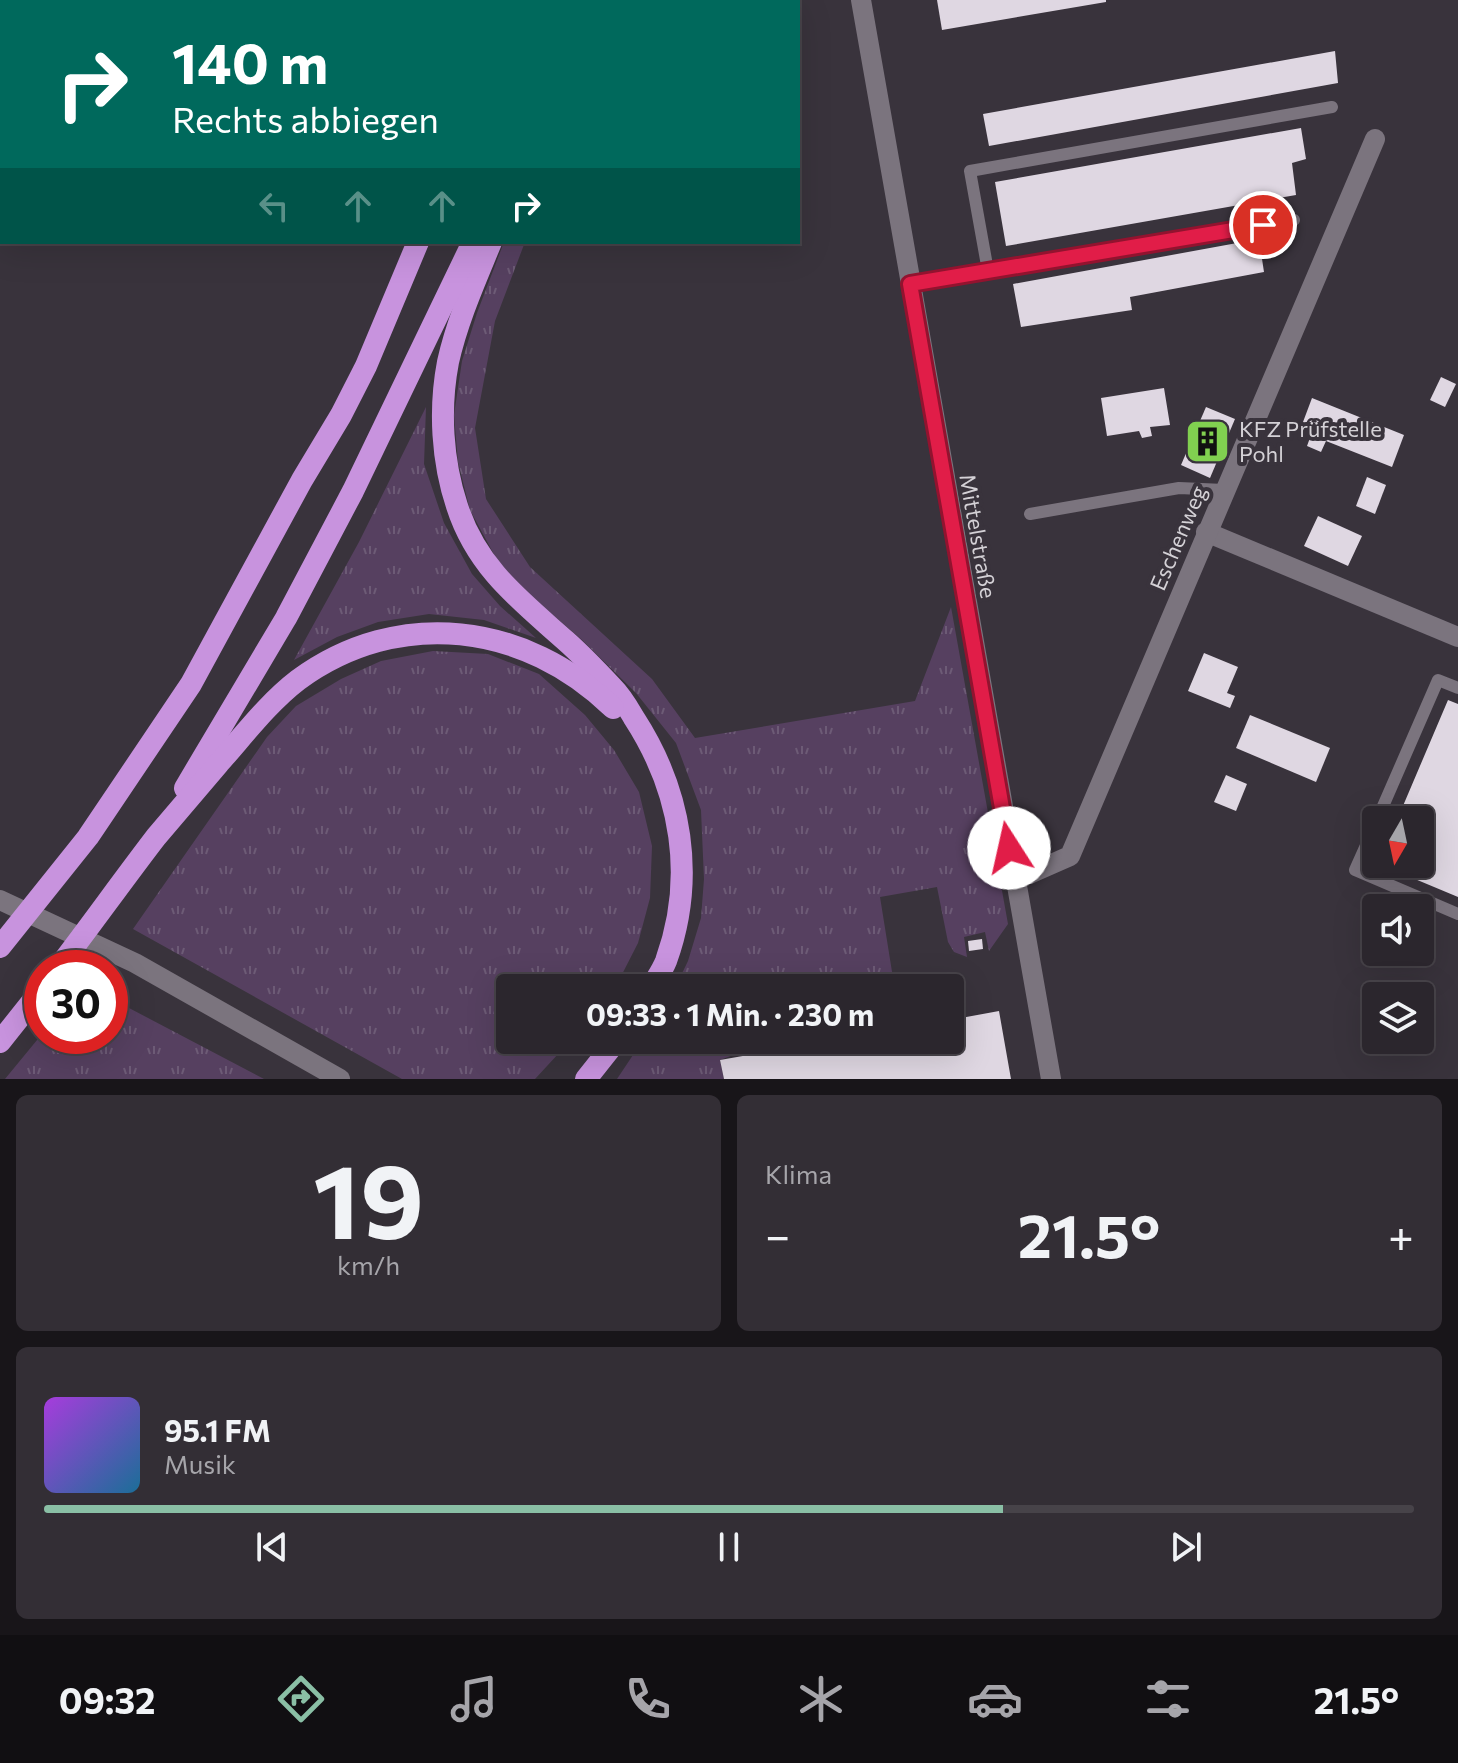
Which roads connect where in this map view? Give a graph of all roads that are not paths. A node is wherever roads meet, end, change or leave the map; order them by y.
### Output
1 (861, 0) edge
2 (1332, 107) dead end
3 (1375, 139) dead end
4 (1294, 220) dead end
5 (417, 244) edge
6 (472, 244) edge
7 (490, 244) edge
8 (988, 271) junction
9 (910, 284) junction
10 (1224, 490) junction
11 (1030, 514) dead end
12 (1206, 532) junction
13 (1458, 637) edge
14 (1458, 688) edge
15 (666, 779) junction
16 (1383, 806) edge
17 (156, 837) junction
18 (1362, 854) edge
19 (1362, 873) edge
20 (1014, 877) junction
21 (1374, 878) edge
22 (0, 900) edge
23 (1458, 914) edge
24 (0, 947) edge
25 (71, 950) edge
26 (659, 974) edge
27 (24, 1012) edge
28 (0, 1042) edge
29 (606, 1054) edge
30 (340, 1079) edge
31 (586, 1079) edge
32 (1051, 1079) edge

1 - 9 street, Mittelstraße
2 - 8 lane
3 - 10 street, Eschenweg
4 - 8 lane
5 - 24 highway
6 - 17 highway
7 - 15 highway
8 - 9 lane
9 - 20 street, Mittelstraße
10 - 11 lane
10 - 12 street, Eschenweg
12 - 13 street
12 - 20 street, Eschenweg
14 - 16 lane
15 - 17 highway
15 - 26 highway
17 - 25 highway
18 - 19 lane
20 - 32 street, Mittelstraße
21 - 23 lane
22 - 30 street
27 - 28 highway
29 - 31 highway

